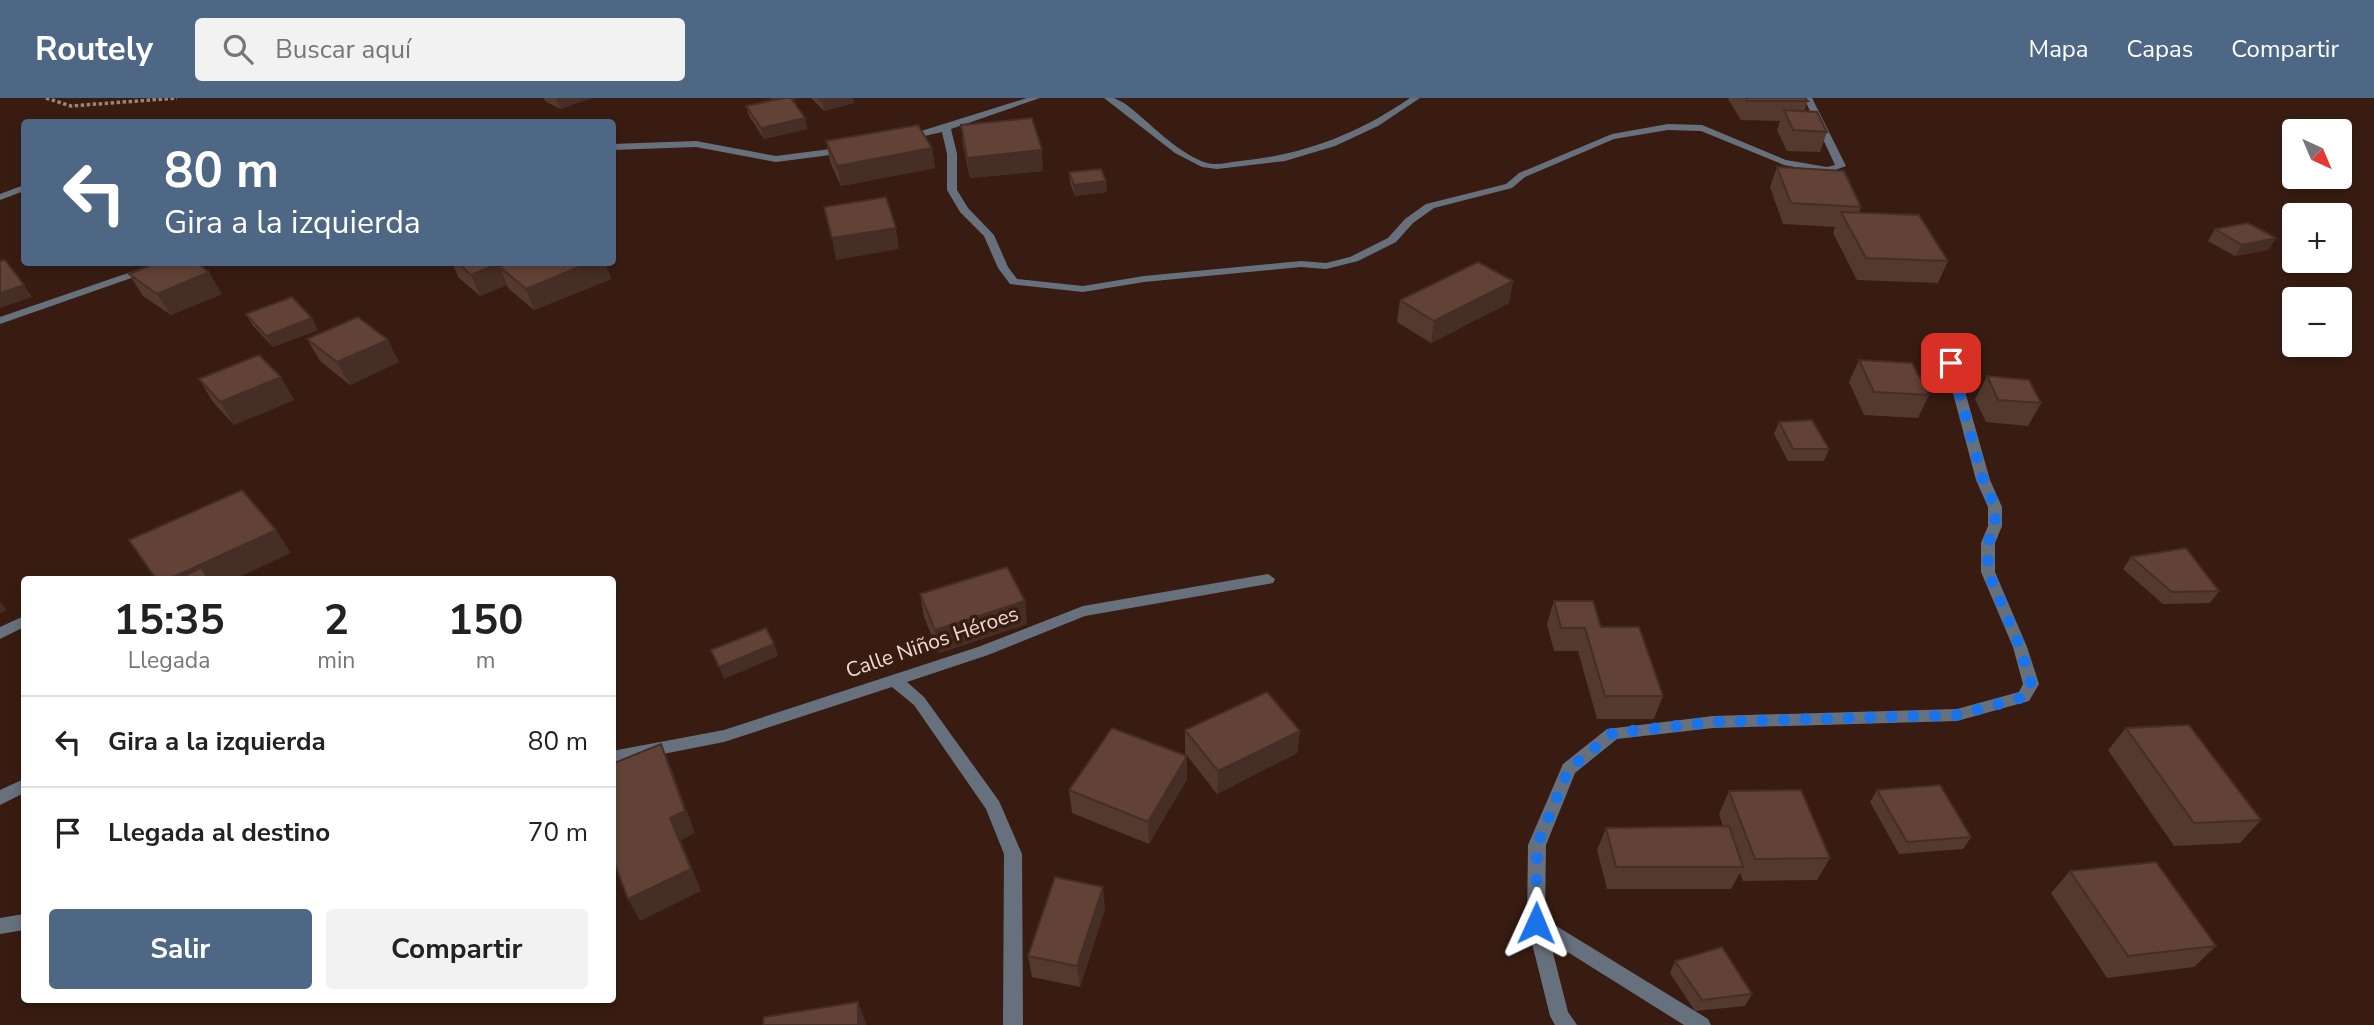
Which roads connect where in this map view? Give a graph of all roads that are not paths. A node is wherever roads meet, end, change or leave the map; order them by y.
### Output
1 (1036, 98) edge
2 (1108, 98) edge
3 (1416, 98) edge
4 (1808, 98) edge
5 (946, 128) junction
6 (893, 140) edge
7 (616, 147) edge
8 (854, 149) edge
9 (21, 189) edge
10 (0, 197) edge
11 (160, 266) edge
12 (0, 321) edge
13 (1951, 363) dead end
14 (1268, 579) dead end
15 (21, 623) edge
16 (0, 634) edge
17 (895, 680) junction
18 (616, 757) edge
19 (21, 788) edge
20 (0, 798) edge
21 (21, 922) edge
22 (1536, 923) junction
23 (0, 926) edge
24 (1013, 1025) edge
25 (1567, 1025) edge
26 (1701, 1025) edge

1 - 5 street
2 - 3 street
4 - 5 street
5 - 6 street
7 - 8 street
9 - 10 street
11 - 12 street
13 - 22 street
14 - 17 street, Calle Niños Héroes
15 - 16 street
17 - 18 street, Calle Niños Héroes
17 - 24 street
19 - 20 street
21 - 23 street
22 - 25 street
22 - 26 street

